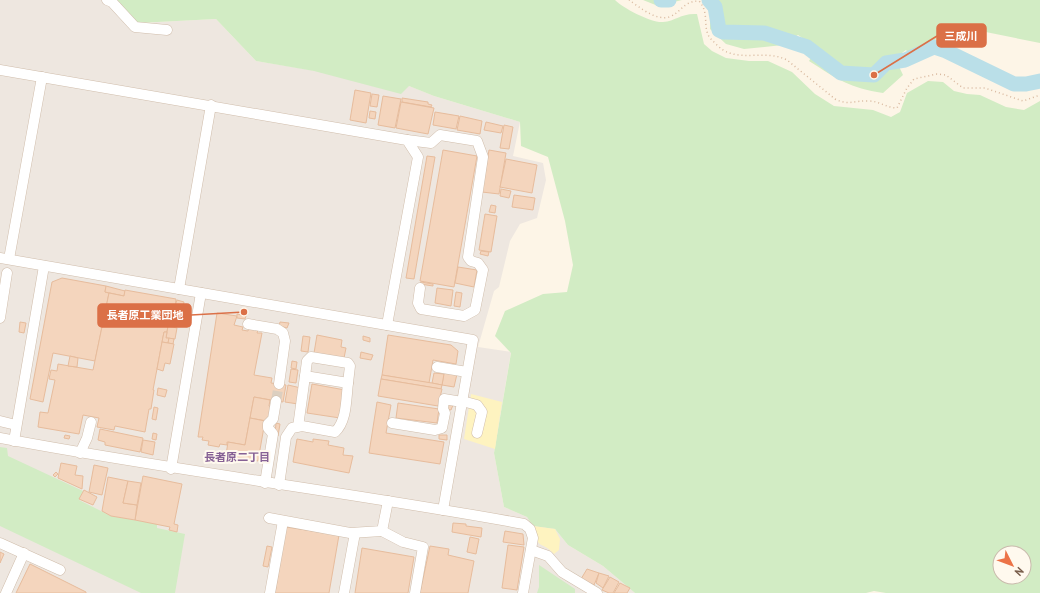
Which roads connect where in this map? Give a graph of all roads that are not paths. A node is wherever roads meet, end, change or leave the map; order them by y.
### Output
1 (107, 0) edge
2 (167, 30) dead end
3 (0, 70) edge
4 (42, 78) junction
5 (211, 105) junction
6 (407, 140) junction
7 (5, 258) edge
8 (44, 266) junction
9 (7, 273) dead end
10 (420, 288) dead end
11 (179, 289) junction
12 (201, 293) junction
13 (0, 318) edge
14 (248, 324) dead end
15 (387, 325) junction
16 (437, 367) dead end
17 (467, 372) junction
18 (305, 376) junction
19 (348, 383) junction
20 (279, 384) tunnel mouth
21 (276, 401) tunnel mouth
22 (462, 402) junction
23 (0, 421) edge
24 (91, 422) dead end
25 (392, 423) dead end
26 (16, 425) junction
27 (298, 427) junction
28 (476, 433) dead end
29 (0, 438) edge
30 (14, 441) junction
31 (80, 453) junction
32 (171, 469) junction
33 (265, 483) junction
34 (279, 485) junction
35 (388, 501) junction
36 (443, 510) junction
37 (269, 518) dead end
38 (283, 521) junction
39 (382, 531) junction
40 (355, 533) junction
41 (0, 543) edge
42 (531, 550) junction
43 (24, 553) junction
44 (60, 570) dead end
45 (591, 592) edge
46 (6, 593) edge
47 (270, 593) edge
48 (344, 593) edge
49 (415, 593) edge
50 (523, 593) edge

1 - 2 street
3 - 4 street
4 - 5 street
4 - 7 street
5 - 6 street
5 - 11 street
6 - 10 street
6 - 15 street
7 - 8 street
8 - 11 street
8 - 26 street
9 - 13 street
11 - 12 street
12 - 15 street
12 - 32 street
14 - 20 street
15 - 17 street
16 - 17 street
17 - 22 street
18 - 19 street
18 - 19 street
18 - 27 street
19 - 27 street
21 - 33 street
22 - 25 street
22 - 28 street
22 - 36 street
23 - 26 street
24 - 31 street
26 - 30 street
27 - 34 street
29 - 30 street
30 - 31 street
31 - 32 street
32 - 33 street
33 - 34 street
34 - 35 street
35 - 36 street
35 - 39 street
36 - 42 street
37 - 38 street
38 - 40 street
38 - 47 street
39 - 40 street
39 - 49 street
40 - 48 street
41 - 43 street
42 - 45 street
42 - 50 street
43 - 44 street
43 - 46 street

